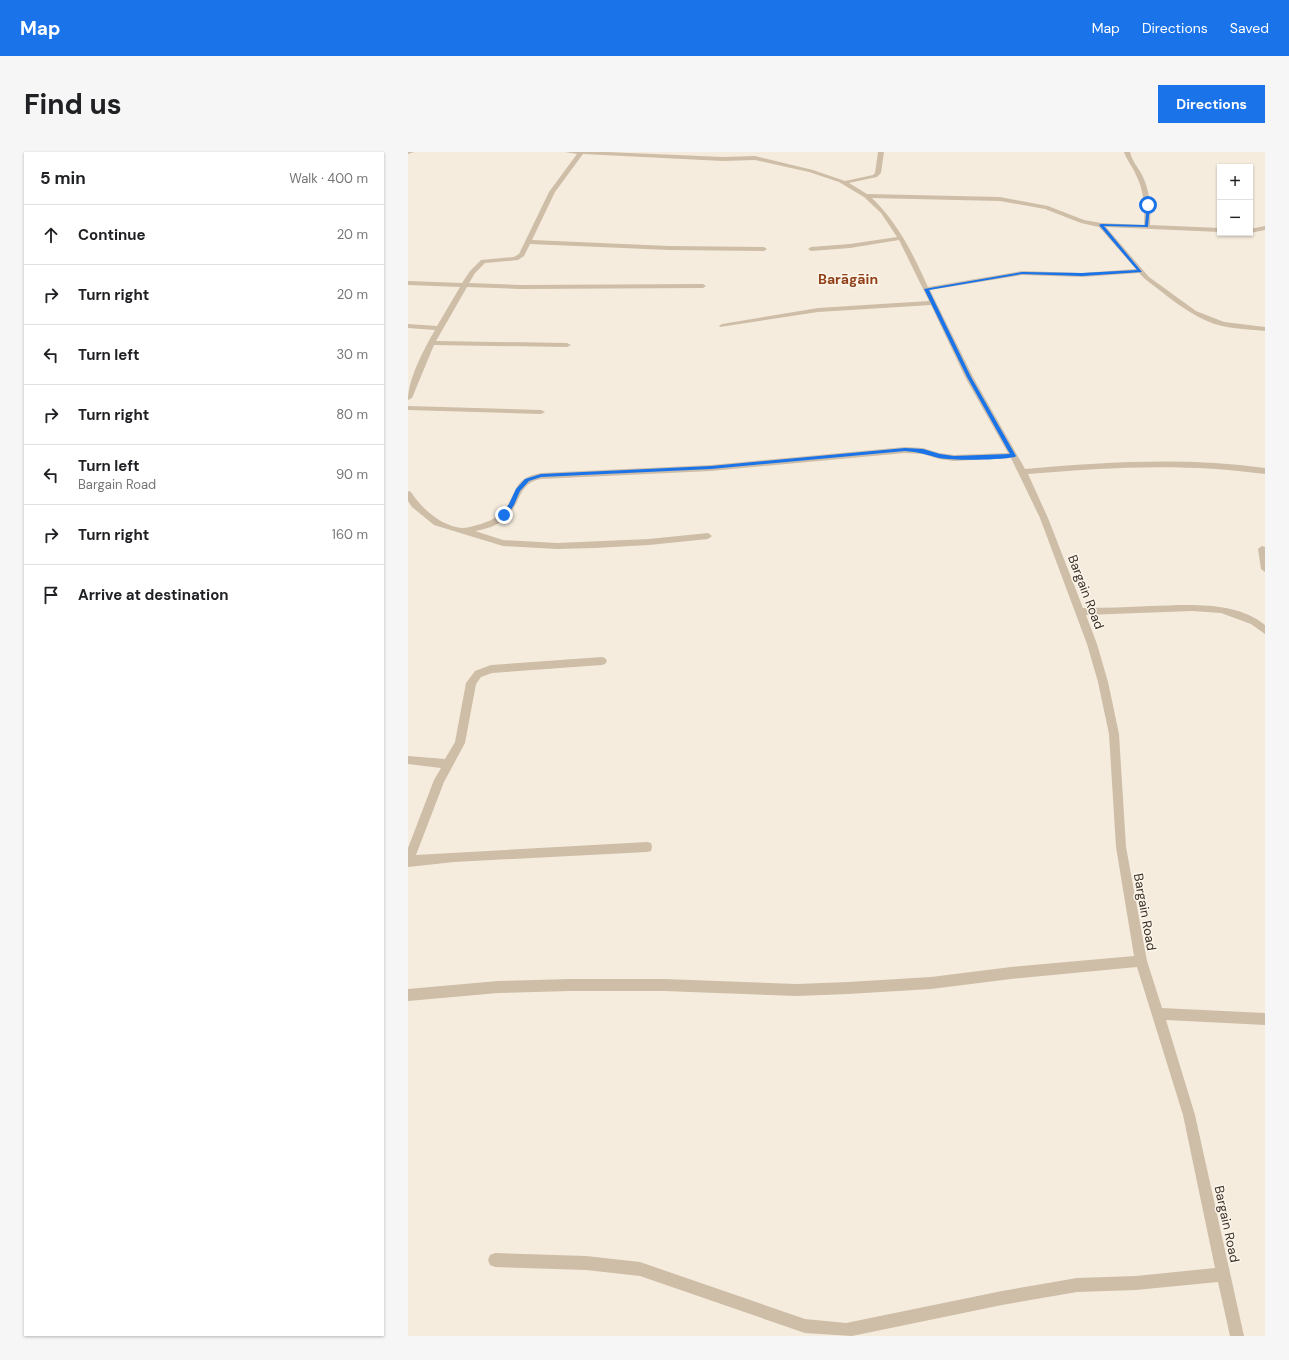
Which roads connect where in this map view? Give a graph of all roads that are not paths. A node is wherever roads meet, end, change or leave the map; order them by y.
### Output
1 (568, 152) edge
2 (582, 152) edge
3 (741, 152) edge
4 (881, 152) edge
5 (1127, 152) edge
6 (755, 158) junction
7 (843, 183) junction
8 (866, 196) junction
9 (1101, 225) junction
10 (1147, 226) junction
11 (1265, 228) edge
12 (1217, 230) edge
13 (1253, 230) edge
14 (901, 238) junction
15 (529, 242) junction
16 (764, 249) dead end
17 (811, 249) dead end
18 (1141, 271) junction
19 (408, 283) edge
20 (464, 285) junction
21 (703, 286) dead end
22 (926, 289) junction
23 (933, 303) junction
24 (408, 326) edge
25 (722, 326) dead end
26 (440, 328) junction
27 (1265, 329) edge
28 (431, 343) junction
29 (567, 344) dead end
30 (408, 398) edge
31 (408, 408) edge
32 (541, 412) dead end
33 (1013, 456) junction
34 (1265, 471) edge
35 (1023, 472) junction
36 (408, 494) edge
37 (461, 531) junction
38 (708, 536) dead end
39 (1262, 549) dead end
40 (1265, 569) edge
41 (1081, 612) junction
42 (1265, 630) edge
43 (602, 661) dead end
44 (408, 760) edge
45 (448, 764) junction
46 (647, 847) dead end
47 (408, 862) edge
48 (1141, 962) junction
49 (408, 995) edge
50 (1158, 1014) junction
51 (1265, 1019) edge
52 (495, 1260) dead end
53 (1224, 1274) junction
54 (1237, 1336) edge

1 - 2 street, Bargain Road
2 - 6 street, Bargain Road
2 - 15 street
3 - 6 street
4 - 7 street
5 - 10 street
6 - 7 street, Bargain Road
7 - 8 street, Bargain Road
8 - 9 street
8 - 14 street, Bargain Road
9 - 10 street
9 - 18 street
10 - 12 street
11 - 13 street
14 - 17 street
14 - 22 street, Bargain Road
15 - 16 street
15 - 20 street
18 - 22 street
18 - 27 street
19 - 20 street
20 - 21 street
20 - 26 street
22 - 23 street, Bargain Road
23 - 25 street
23 - 33 street, Bargain Road
24 - 26 street
26 - 28 street
28 - 29 street
28 - 30 street
31 - 32 street
33 - 35 street, Bargain Road
33 - 37 street
34 - 35 street
35 - 41 street, Bargain Road
36 - 37 street
37 - 38 street
39 - 40 street
41 - 42 street
41 - 48 street, Bargain Road
43 - 45 street
44 - 45 street
45 - 47 street
46 - 47 street
48 - 49 street
48 - 50 street, Bargain Road
50 - 51 street
50 - 53 street, Bargain Road
52 - 53 street
53 - 54 street, Bargain Road

